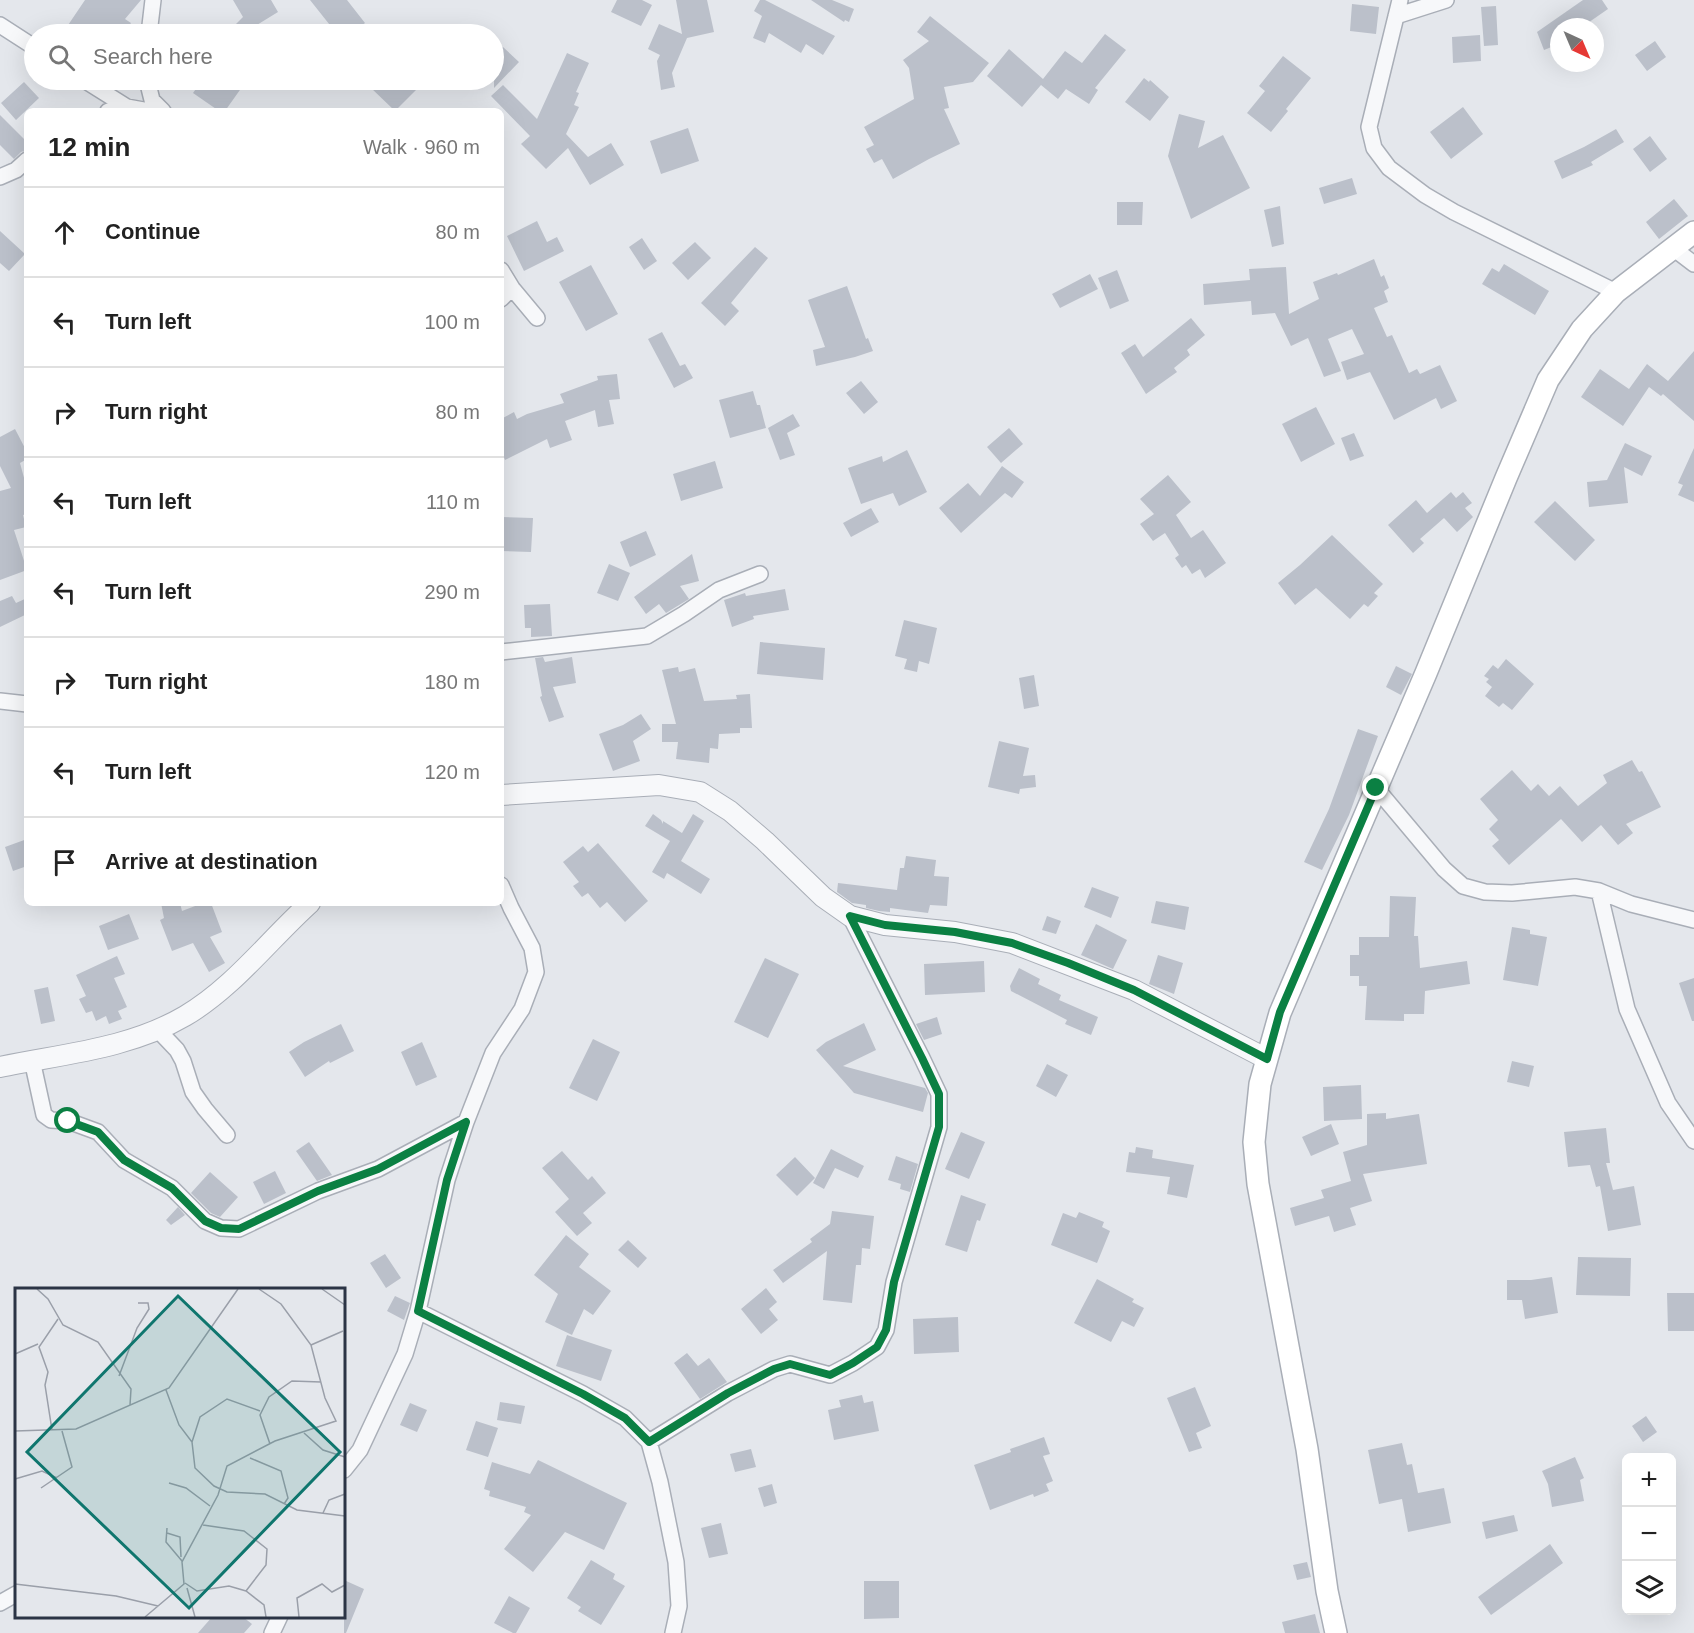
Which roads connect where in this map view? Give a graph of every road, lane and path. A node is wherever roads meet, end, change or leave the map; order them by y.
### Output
1 (153, 0) edge
2 (1400, 0) edge
3 (1446, 0) edge
4 (1396, 16) junction
5 (149, 24) edge
6 (0, 25) edge
7 (24, 41) edge
8 (100, 90) edge
9 (150, 90) edge
10 (127, 107) junction
11 (122, 108) edge
12 (132, 108) edge
13 (160, 108) edge
14 (24, 163) edge
15 (0, 177) edge
16 (1694, 232) edge
17 (1673, 248) junction
18 (1694, 264) edge
19 (1616, 292) junction
20 (506, 294) edge
21 (537, 318) dead end
22 (760, 574) dead end
23 (504, 651) edge
24 (0, 701) edge
25 (24, 704) edge
26 (1376, 788) junction
27 (504, 795) edge
28 (1599, 891) junction
29 (504, 892) edge
30 (307, 906) edge
31 (850, 916) junction
32 (1694, 920) edge
33 (158, 1030) junction
34 (1267, 1059) junction
35 (32, 1060) junction
36 (0, 1067) edge
37 (466, 1122) junction
38 (227, 1135) dead end
39 (1694, 1141) edge
40 (418, 1311) junction
41 (649, 1442) junction
42 (345, 1469) edge
43 (15, 1595) edge
44 (0, 1603) edge
45 (280, 1618) edge
46 (272, 1633) edge
47 (673, 1633) edge
48 (1336, 1633) edge

1 - 5 street
2 - 4 street
3 - 4 street
4 - 19 street
6 - 7 street
8 - 10 street
9 - 13 street
10 - 11 street
10 - 12 street
14 - 15 street
16 - 17 main road
17 - 18 street
17 - 19 main road
19 - 26 main road
20 - 21 street
22 - 23 street
24 - 25 street
26 - 28 street
26 - 34 main road
27 - 31 street
28 - 32 street
28 - 39 street
29 - 37 street
30 - 33 street
31 - 34 street
31 - 41 street
33 - 35 street
33 - 38 street
34 - 48 main road
35 - 36 street
35 - 37 street
37 - 40 street
40 - 41 street
40 - 42 street
41 - 47 street
43 - 44 street
45 - 46 street

